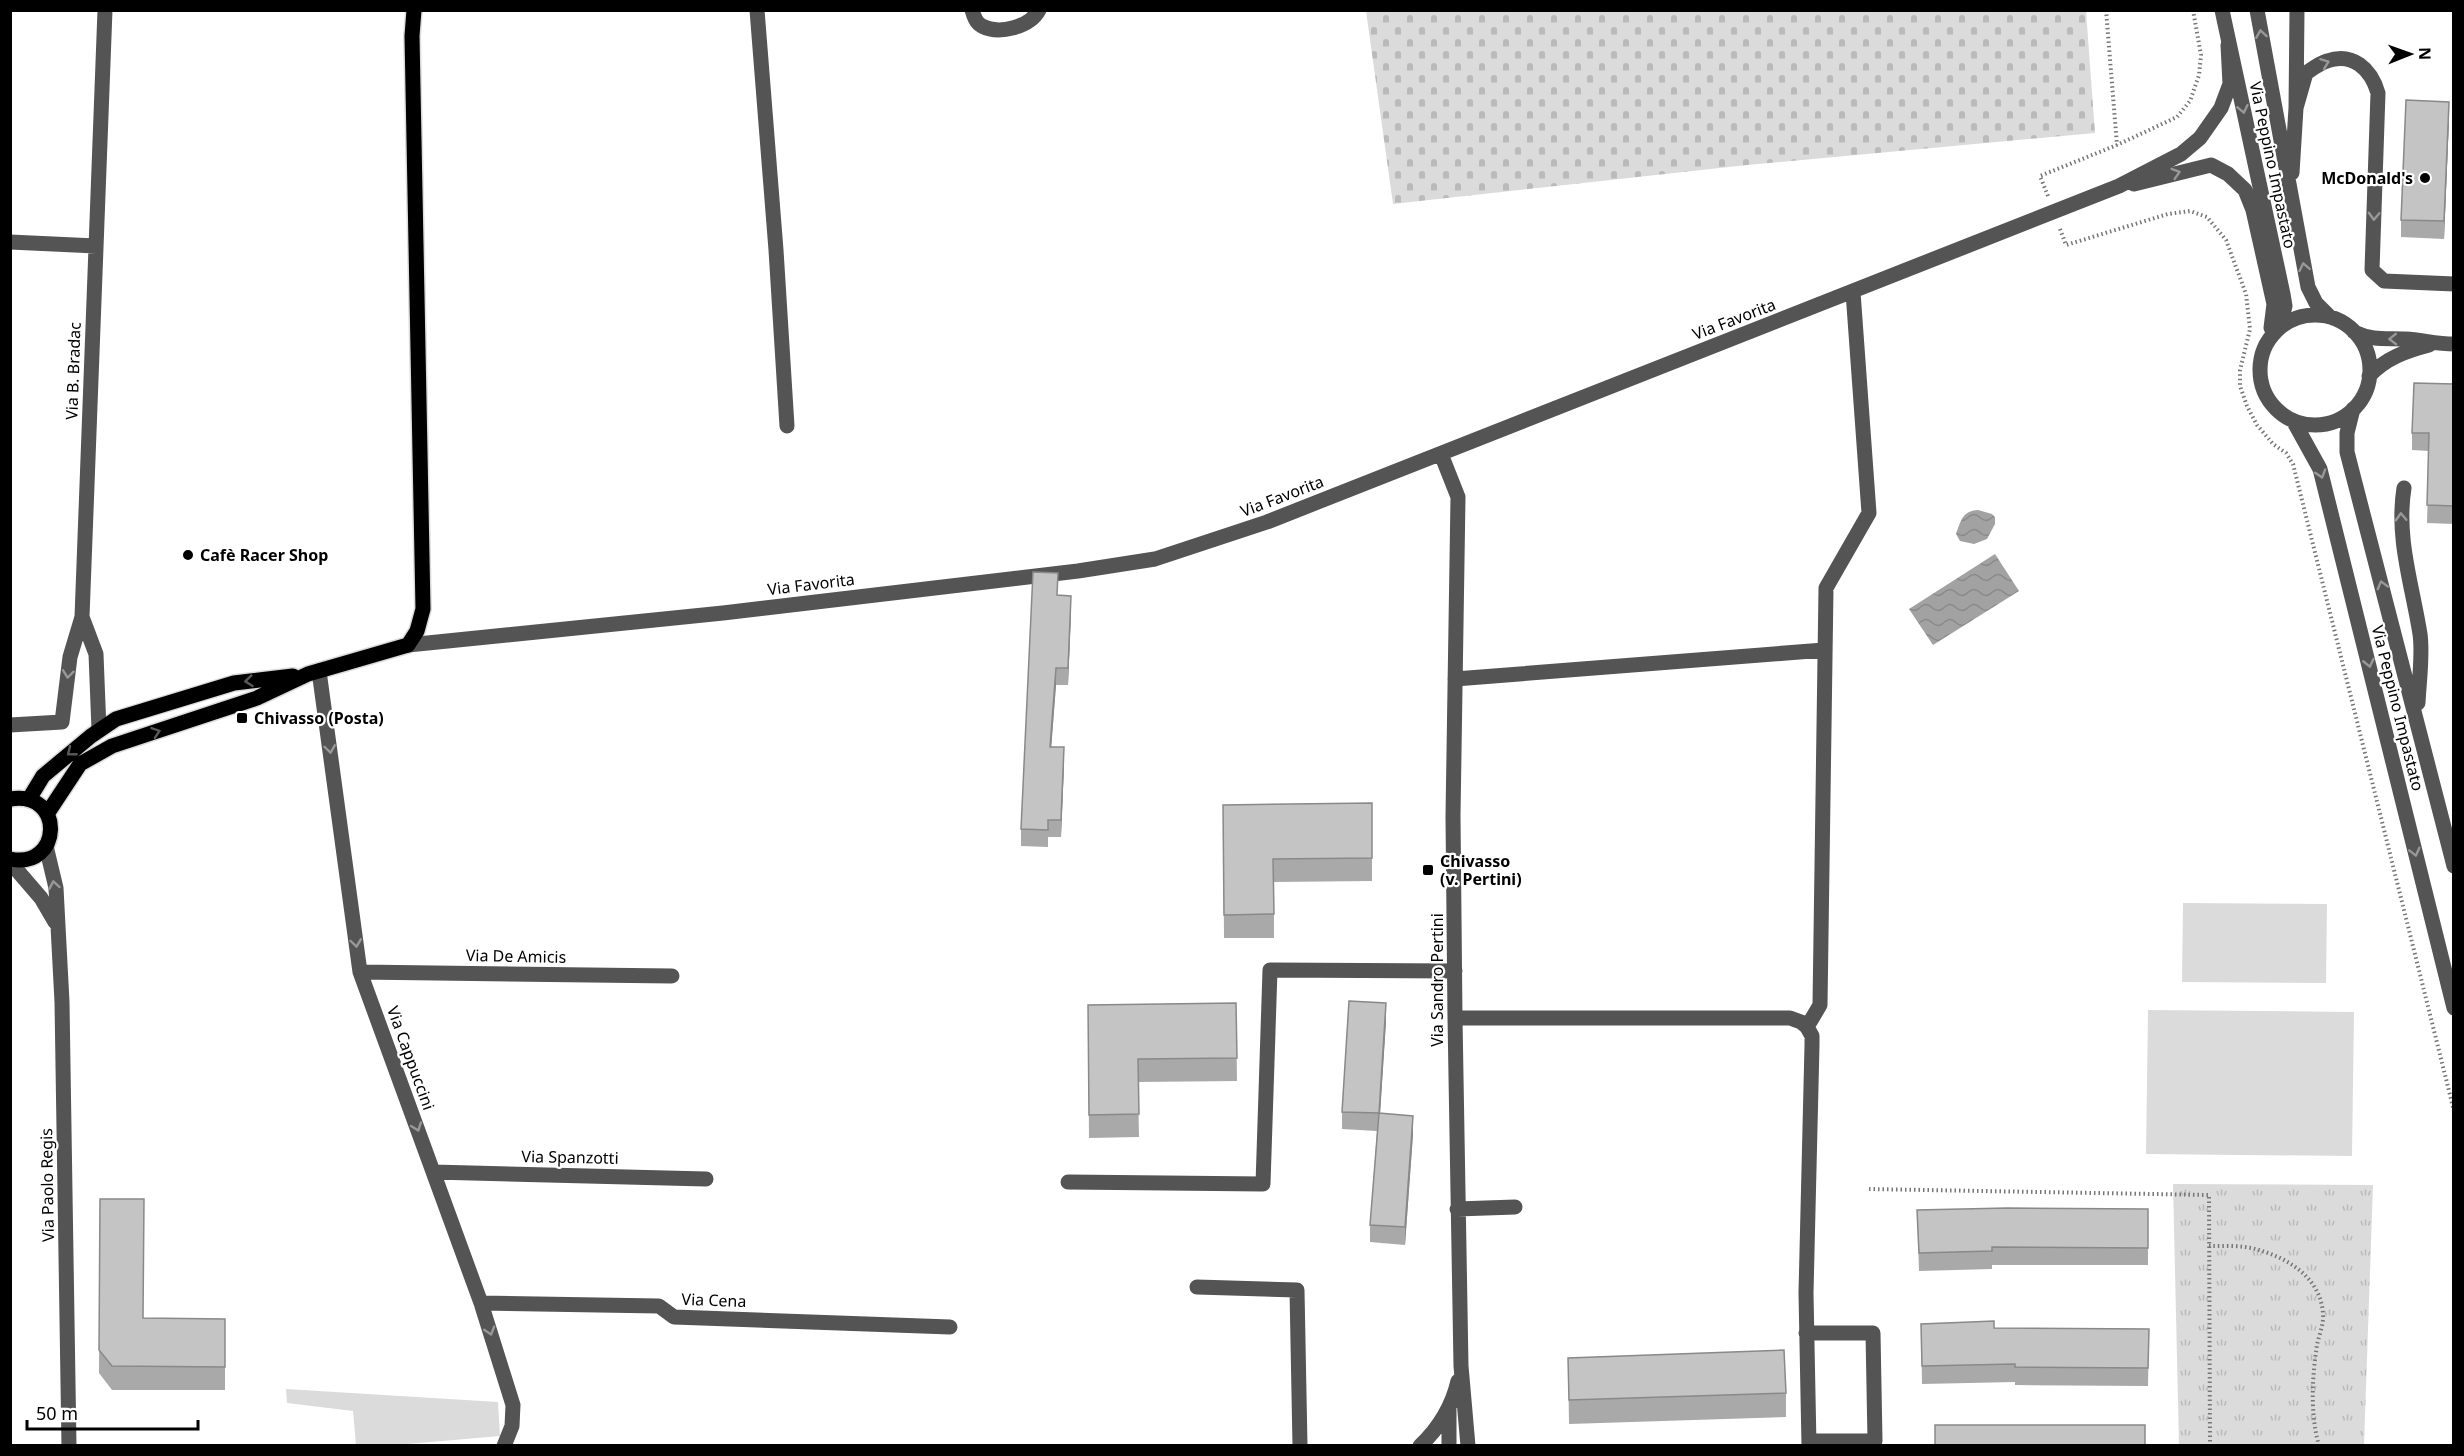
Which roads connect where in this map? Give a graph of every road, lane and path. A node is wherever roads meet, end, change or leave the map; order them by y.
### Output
1 (105, 10) edge
2 (406, 10) edge
3 (414, 10) edge
4 (757, 10) edge
5 (972, 10) edge
6 (1039, 10) edge
7 (2106, 10) edge
8 (2193, 10) edge
9 (2222, 10) edge
10 (2257, 10) edge
11 (2297, 10) edge
12 (412, 36) junction
13 (2228, 45) junction
14 (2296, 108) junction
15 (2117, 145) junction
16 (2119, 186) junction
17 (2290, 197) junction
18 (2054, 212) junction
19 (10, 242) edge
20 (96, 246) junction
21 (2454, 284) edge
22 (1853, 292) junction
23 (2330, 317) junction
24 (2280, 327) junction
25 (2354, 332) junction
26 (2267, 341) junction
27 (2432, 344) junction
28 (2454, 344) edge
29 (2369, 376) junction
30 (2353, 409) junction
31 (2295, 422) junction
32 (787, 426) dead end
33 (1441, 454) junction
34 (2404, 488) dead end
35 (82, 617) junction
36 (408, 645) junction
37 (1824, 650) junction
38 (313, 672) junction
39 (1455, 679) junction
40 (2417, 721) junction
41 (10, 725) edge
42 (99, 730) junction
43 (10, 799) edge
44 (29, 799) junction
45 (47, 814) junction
46 (46, 846) junction
47 (10, 860) edge
48 (2454, 866) edge
49 (57, 925) junction
50 (360, 972) junction
51 (1455, 972) junction
52 (672, 976) dead end
53 (2454, 1008) edge
54 (1455, 1018) junction
55 (1807, 1027) junction
56 (2454, 1111) edge
57 (433, 1172) junction
58 (706, 1179) dead end
59 (1068, 1182) dead end
60 (1869, 1189) dead end
61 (1515, 1207) dead end
62 (1457, 1209) junction
63 (2209, 1246) junction
64 (1197, 1287) dead end
65 (481, 1303) junction
66 (950, 1327) dead end
67 (1806, 1334) junction
68 (1461, 1366) junction
69 (1449, 1409) junction
70 (1809, 1443) edge
71 (69, 1446) edge
72 (504, 1446) edge
73 (512, 1446) edge
74 (518, 1446) edge
75 (1300, 1446) edge
76 (1420, 1446) edge
77 (1449, 1446) edge
78 (1468, 1446) edge
79 (2210, 1446) edge
80 (2319, 1446) edge

1 - 20 street, Via B. Bradac
2 - 12 main road
3 - 12 main road
4 - 32 street
5 - 6 street
7 - 15 path
8 - 15 path
9 - 13 street, Via Peppino Impastato
17 -> 10 street, Via Peppino Impastato
11 - 14 street
12 - 36 main road
13 - 16 street, Via Favorita
13 -> 24 street, Via Peppino Impastato
14 - 17 street
14 -> 21 street
15 - 18 path
16 - 18 street, Via Favorita
16 -> 26 street, Via Favorita
23 -> 17 street, Via Peppino Impastato
18 - 22 street, Via Favorita
18 - 56 path
19 - 20 street
20 - 35 street, Via B. Bradac
22 - 33 street, Via Favorita
22 - 37 street
23 - 24 street
23 - 25 street
24 - 26 street
27 -> 25 street
25 - 29 street
26 - 31 street
27 - 28 street
27 - 29 street
29 - 30 street
30 - 31 street
40 -> 30 street, Via Peppino Impastato
31 -> 53 street, Via Peppino Impastato
33 - 36 street, Via Favorita
33 - 39 street, Via Sandro Pertini
40 -> 34 street
35 -> 41 street
35 - 42 street, Via B. Bradac
36 - 38 main road
37 - 39 street
37 - 55 street
38 -> 42 main road
45 -> 38 main road
38 -> 50 street, Via Cappuccini
39 - 51 street, Via Sandro Pertini
40 - 48 street, Via Peppino Impastato
42 -> 44 main road
43 - 44 main road
44 - 45 main road
45 - 46 main road
46 - 47 main road
49 -> 46 street, Via Paolo Regis
47 - 49 street, Via Paolo Regis
49 - 71 street, Via Paolo Regis
50 - 52 street, Via De Amicis
50 -> 57 street, Via Cappuccini
51 - 54 street, Via Sandro Pertini
51 - 59 street
54 - 55 street
54 - 62 street, Via Sandro Pertini
55 - 67 street
57 - 58 street, Via Spanzotti
57 - 65 street, Via Cappuccini
60 - 63 path
61 - 62 street
62 - 68 street, Via Sandro Pertini
63 - 79 path
63 - 80 path
64 - 75 street
65 - 66 street, Via Cena
65 -> 72 street, Via Cappuccini
67 - 70 street
67 - 70 street
68 - 69 street
68 - 78 street
69 - 76 street
69 - 77 street
73 - 74 street

